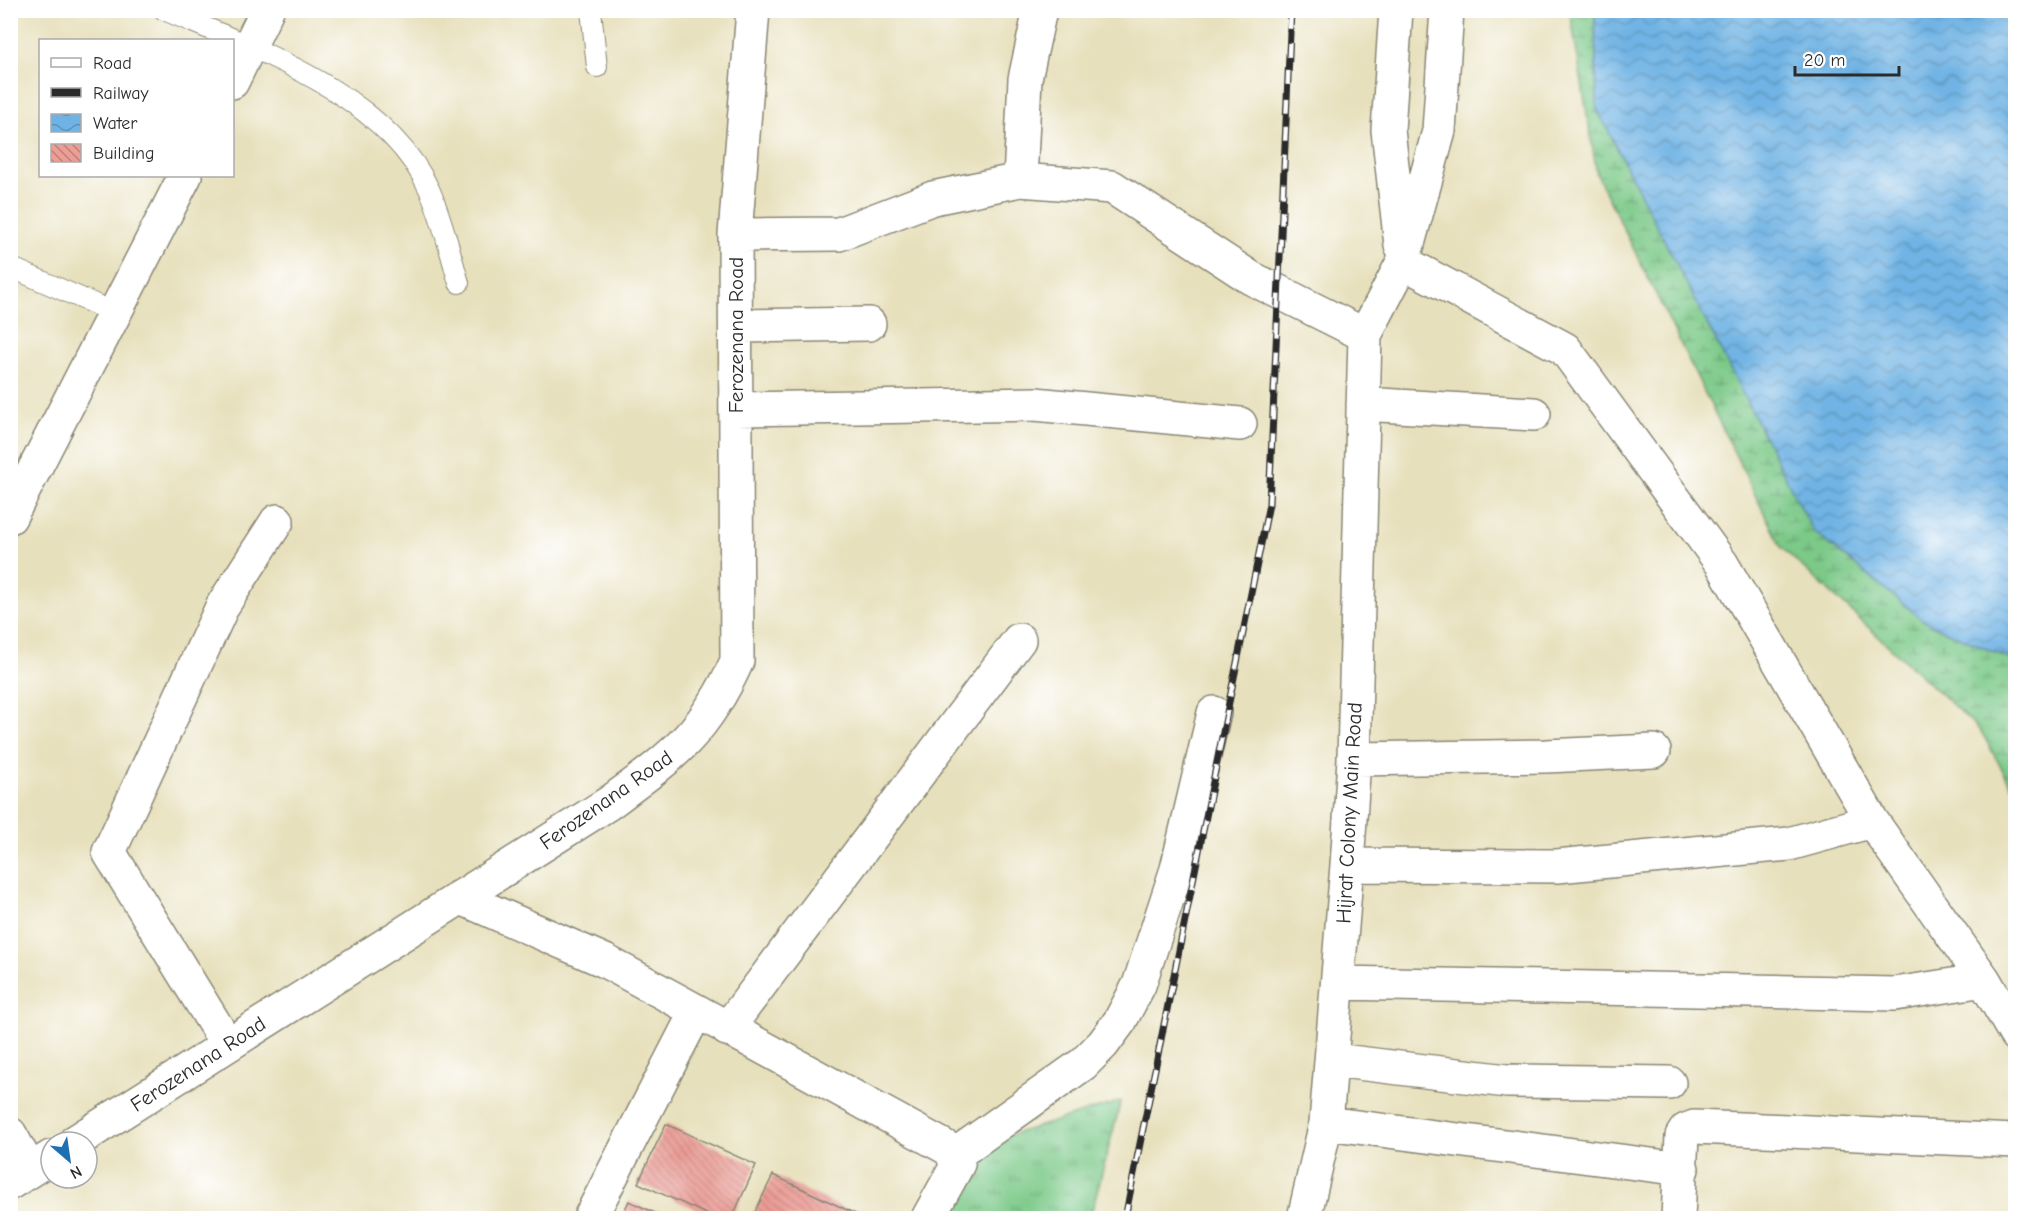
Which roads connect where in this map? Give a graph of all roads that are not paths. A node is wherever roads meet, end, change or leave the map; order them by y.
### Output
1 (164, 10) edge
2 (267, 10) edge
3 (591, 10) edge
4 (753, 10) edge
5 (1040, 10) edge
6 (1396, 10) edge
7 (1447, 10) edge
8 (231, 39) edge
9 (234, 40) edge
10 (250, 47) junction
11 (597, 67) dead end
12 (234, 78) edge
13 (184, 177) edge
14 (1020, 180) junction
15 (735, 235) junction
16 (1403, 262) junction
17 (10, 267) edge
18 (459, 283) dead end
19 (115, 313) junction
20 (869, 324) dead end
21 (736, 326) junction
22 (1365, 335) junction
23 (1363, 404) junction
24 (736, 409) junction
25 (1534, 414) dead end
26 (1240, 424) dead end
27 (10, 517) edge
28 (277, 521) dead end
29 (1019, 640) dead end
30 (1214, 713) dead end
31 (1654, 751) dead end
32 (1354, 759) junction
33 (1872, 821) junction
34 (1347, 865) junction
35 (459, 897) junction
36 (1984, 980) junction
37 (1338, 983) junction
38 (696, 1012) junction
39 (727, 1029) junction
40 (2016, 1035) edge
41 (227, 1044) junction
42 (1333, 1060) junction
43 (1669, 1083) dead end
44 (1326, 1123) junction
45 (94, 1130) edge
46 (10, 1134) edge
47 (2016, 1141) edge
48 (955, 1155) junction
49 (1682, 1169) junction
50 (31, 1170) edge
51 (590, 1218) edge
52 (928, 1218) edge
53 (1304, 1218) edge
54 (1678, 1218) edge

1 - 8 lane
2 - 10 street
3 - 11 lane
4 - 15 street, Ferozenana Road
5 - 14 street
6 - 16 street
7 - 16 street
9 - 10 lane
10 - 12 street
10 - 18 lane
13 - 19 street
14 - 15 street
14 - 22 street
15 - 21 street, Ferozenana Road
16 - 22 street
16 - 33 street
17 - 19 lane
19 - 27 street
20 - 21 street
21 - 24 street, Ferozenana Road
22 - 23 street, Hijrat Colony Main Road
23 - 25 street
23 - 32 street, Hijrat Colony Main Road
24 - 26 street
24 - 35 street, Ferozenana Road
28 - 41 street
29 - 39 street
30 - 48 street
31 - 32 street
32 - 34 street, Hijrat Colony Main Road
33 - 34 street
33 - 36 street
34 - 37 street, Hijrat Colony Main Road
35 - 38 street
35 - 41 street, Ferozenana Road
36 - 37 street
36 - 40 street
37 - 42 street, Hijrat Colony Main Road
38 - 39 street
38 - 51 street
39 - 48 street
41 - 45 street, Ferozenana Road
42 - 43 street
42 - 44 street, Hijrat Colony Main Road
44 - 49 street
44 - 53 street, Hijrat Colony Main Road
46 - 50 street
47 - 49 street
48 - 52 street
49 - 54 street

